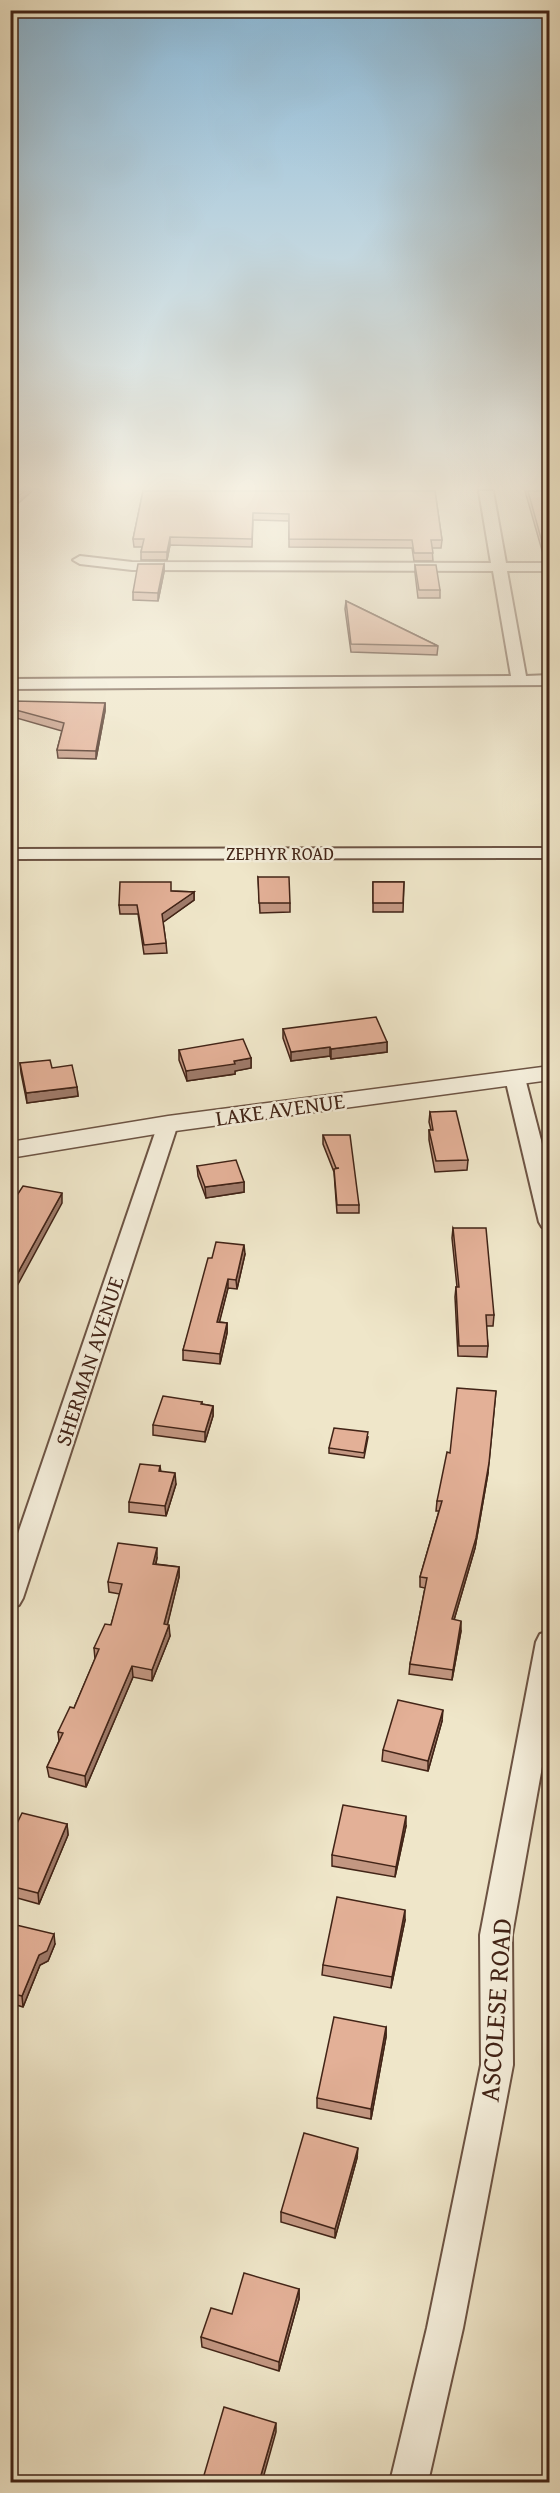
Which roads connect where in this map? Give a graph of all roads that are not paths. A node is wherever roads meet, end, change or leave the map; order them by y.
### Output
1 (505, 607) edge
2 (519, 680) junction
3 (549, 680) edge
4 (10, 684) edge
5 (549, 853) edge
6 (10, 854) edge
7 (549, 1073) edge
8 (516, 1078) junction
9 (168, 1125) junction
10 (10, 1150) edge
11 (549, 1222) edge
12 (10, 1598) edge
13 (549, 1642) edge
14 (409, 2482) edge

1 - 2 street
2 - 3 street
2 - 4 street
5 - 6 street, ZEPHYR ROAD
7 - 8 street, LAKE AVENUE
8 - 9 street, LAKE AVENUE
8 - 11 street
9 - 10 street, LAKE AVENUE
9 - 12 street, SHERMAN AVENUE
13 - 14 street, ASCOLESE ROAD

